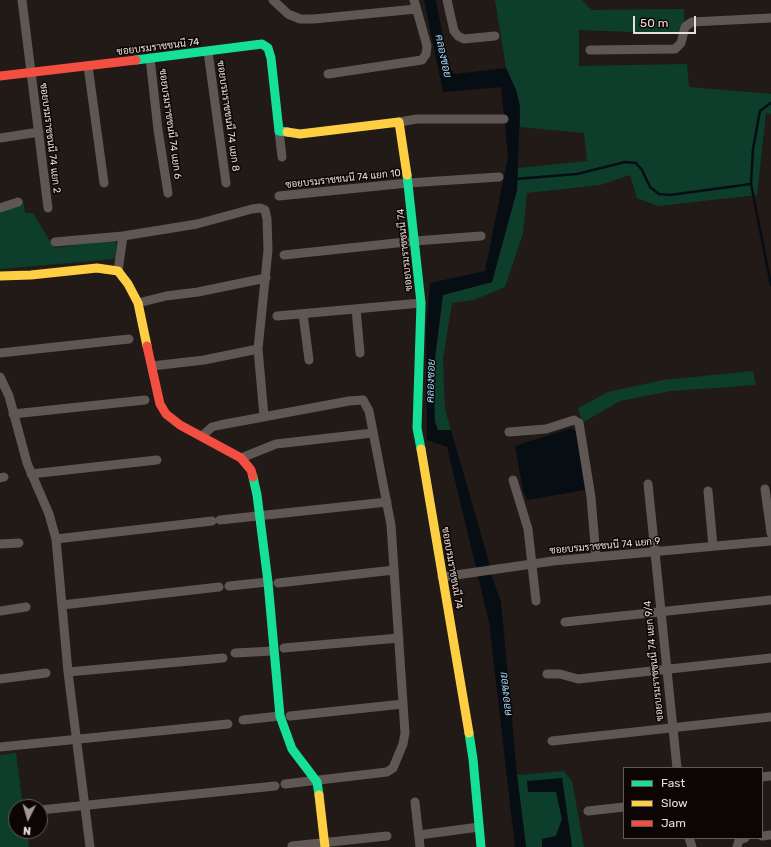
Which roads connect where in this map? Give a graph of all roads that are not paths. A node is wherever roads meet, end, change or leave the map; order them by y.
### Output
1 (22, 0) edge
2 (273, 0) edge
3 (447, 0) edge
4 (415, 4) edge
5 (771, 18) edge
6 (495, 36) dead end
7 (590, 50) dead end
8 (208, 52) junction
9 (150, 58) junction
10 (88, 66) junction
11 (30, 72) junction
12 (328, 74) dead end
13 (0, 76) edge
14 (504, 119) dead end
15 (399, 122) junction
16 (279, 131) junction
17 (39, 132) junction
18 (0, 138) edge
19 (282, 157) dead end
20 (499, 177) dead end
21 (104, 183) dead end
22 (226, 183) dead end
23 (408, 183) junction
24 (168, 193) dead end
25 (280, 196) dead end
26 (18, 202) dead end
27 (0, 208) edge
28 (48, 208) dead end
29 (123, 236) junction
30 (481, 236) dead end
31 (415, 241) junction
32 (55, 242) dead end
33 (284, 255) dead end
34 (118, 271) junction
35 (0, 276) edge
36 (266, 278) junction
37 (138, 303) junction
38 (421, 303) junction
39 (356, 309) junction
40 (303, 314) junction
41 (277, 316) dead end
42 (129, 340) dead end
43 (258, 349) junction
44 (0, 353) edge
45 (360, 353) dead end
46 (309, 360) dead end
47 (152, 366) junction
48 (0, 377) edge
49 (145, 400) dead end
50 (13, 414) junction
51 (264, 416) junction
52 (509, 432) dead end
53 (373, 433) junction
54 (202, 436) junction
55 (241, 458) junction
56 (158, 460) dead end
57 (31, 474) junction
58 (513, 480) dead end
59 (648, 484) dead end
60 (765, 489) dead end
61 (708, 491) dead end
62 (387, 502) junction
63 (259, 516) junction
64 (771, 533) edge
65 (56, 539) junction
66 (771, 541) edge
67 (19, 542) dead end
68 (0, 544) edge
69 (713, 546) junction
70 (654, 553) junction
71 (596, 557) junction
72 (533, 564) junction
73 (394, 570) junction
74 (442, 577) junction
75 (268, 582) junction
76 (278, 583) dead end
77 (229, 586) dead end
78 (219, 587) dead end
79 (771, 600) edge
80 (536, 601) dead end
81 (62, 605) junction
82 (26, 607) dead end
83 (0, 611) edge
84 (660, 612) junction
85 (565, 622) dead end
86 (399, 638) junction
87 (284, 648) dead end
88 (273, 651) junction
89 (235, 654) dead end
90 (223, 658) dead end
91 (771, 658) edge
92 (666, 670) junction
93 (68, 672) junction
94 (46, 673) dead end
95 (547, 674) dead end
96 (0, 679) edge
97 (403, 704) junction
98 (280, 716) junction
99 (290, 716) dead end
100 (771, 717) edge
101 (243, 720) dead end
102 (228, 724) dead end
103 (672, 727) junction
104 (76, 739) junction
105 (552, 741) dead end
106 (0, 747) edge
107 (677, 767) edge
108 (317, 782) junction
109 (285, 784) dead end
110 (275, 786) dead end
111 (415, 802) dead end
112 (84, 805) junction
113 (623, 808) edge
114 (48, 809) edge
115 (588, 811) dead end
116 (479, 827) junction
117 (419, 835) junction
118 (386, 836) dead end
119 (742, 839) edge
120 (324, 844) edge
121 (292, 846) dead end
122 (90, 847) edge
123 (420, 847) edge
124 (481, 847) edge
125 (737, 847) edge

1 - 11 street, ซอยบรมราชชนนี 74 แยก 2
2 - 4 street
3 - 6 street
4 - 12 street
5 - 7 street
8 - 9 street, ซอยบรมราชชนนี 74
8 - 16 street, ซอยบรมราชชนนี 74
8 - 22 street, ซอยบรมราชชนนี 74 แยก 8
9 - 10 street, ซอยบรมราชชนนี 74
9 - 24 street, ซอยบรมราชชนนี 74 แยก 6
10 - 11 street, ซอยบรมราชชนนี 74
10 - 21 street
11 - 13 street, ซอยบรมราชชนนี 74
11 - 17 street, ซอยบรมราชชนนี 74 แยก 2
14 - 15 street
15 - 16 street
15 - 23 street, ซอยบรมราชชนนี 74
16 - 19 street
17 - 18 street
17 - 28 street, ซอยบรมราชชนนี 74 แยก 2
20 - 23 street, ซอยบรมราชชนนี 74 แยก 10
23 - 25 street, ซอยบรมราชชนนี 74 แยก 10
23 - 31 street, ซอยบรมราชชนนี 74
26 - 27 street
29 - 32 street
29 - 34 street
29 - 36 street
30 - 31 street
31 - 33 street
31 - 38 street, ซอยบรมราชชนนี 74
34 - 35 street
34 - 37 street
36 - 37 street
36 - 43 street
37 - 47 street
38 - 39 street
38 - 74 street, ซอยบรมราชชนนี 74
39 - 40 street
39 - 45 street
40 - 41 street
40 - 46 street
42 - 44 street
43 - 47 street
43 - 51 street
47 - 54 street
48 - 50 street
49 - 50 street
50 - 57 street
51 - 53 street
51 - 54 street
52 - 71 street
53 - 55 street
53 - 62 street
54 - 55 street
55 - 63 street
56 - 57 street
57 - 65 street
58 - 72 street
59 - 70 street, ซอยบรมราชชนนี 74 แยก 9/4
60 - 64 street
61 - 69 street
62 - 63 street
62 - 73 street
63 - 65 street
63 - 75 street
65 - 81 street
66 - 69 street, ซอยบรมราชชนนี 74 แยก 9
67 - 68 street
69 - 70 street, ซอยบรมราชชนนี 74 แยก 9
70 - 71 street, ซอยบรมราชชนนี 74 แยก 9
70 - 84 street, ซอยบรมราชชนนี 74 แยก 9/4
71 - 72 street, ซอยบรมราชชนนี 74 แยก 9
72 - 74 street, ซอยบรมราชชนนี 74 แยก 9
72 - 80 street
73 - 76 street
73 - 86 street
74 - 116 street, ซอยบรมราชชนนี 74
75 - 77 street
75 - 88 street
78 - 81 street
79 - 84 street
81 - 93 street
82 - 83 street
84 - 85 street
84 - 92 street, ซอยบรมราชชนนี 74 แยก 9/4
86 - 87 street
86 - 97 street
88 - 89 street
88 - 98 street
90 - 93 street
91 - 92 street
92 - 95 street
92 - 103 street, ซอยบรมราชชนนี 74 แยก 9/4
93 - 104 street
94 - 96 street
97 - 99 street
97 - 108 street
98 - 101 street
98 - 108 street
100 - 103 street
102 - 104 street
103 - 105 street
103 - 107 street, ซอยบรมราชชนนี 74 แยก 9/4
104 - 106 street
104 - 112 street
108 - 109 street
108 - 120 street
110 - 112 street
111 - 117 street
112 - 114 street
112 - 122 street
113 - 115 street
116 - 117 street
116 - 124 street, ซอยบรมราชชนนี 74
117 - 123 street
118 - 120 street
119 - 125 street
120 - 121 street

